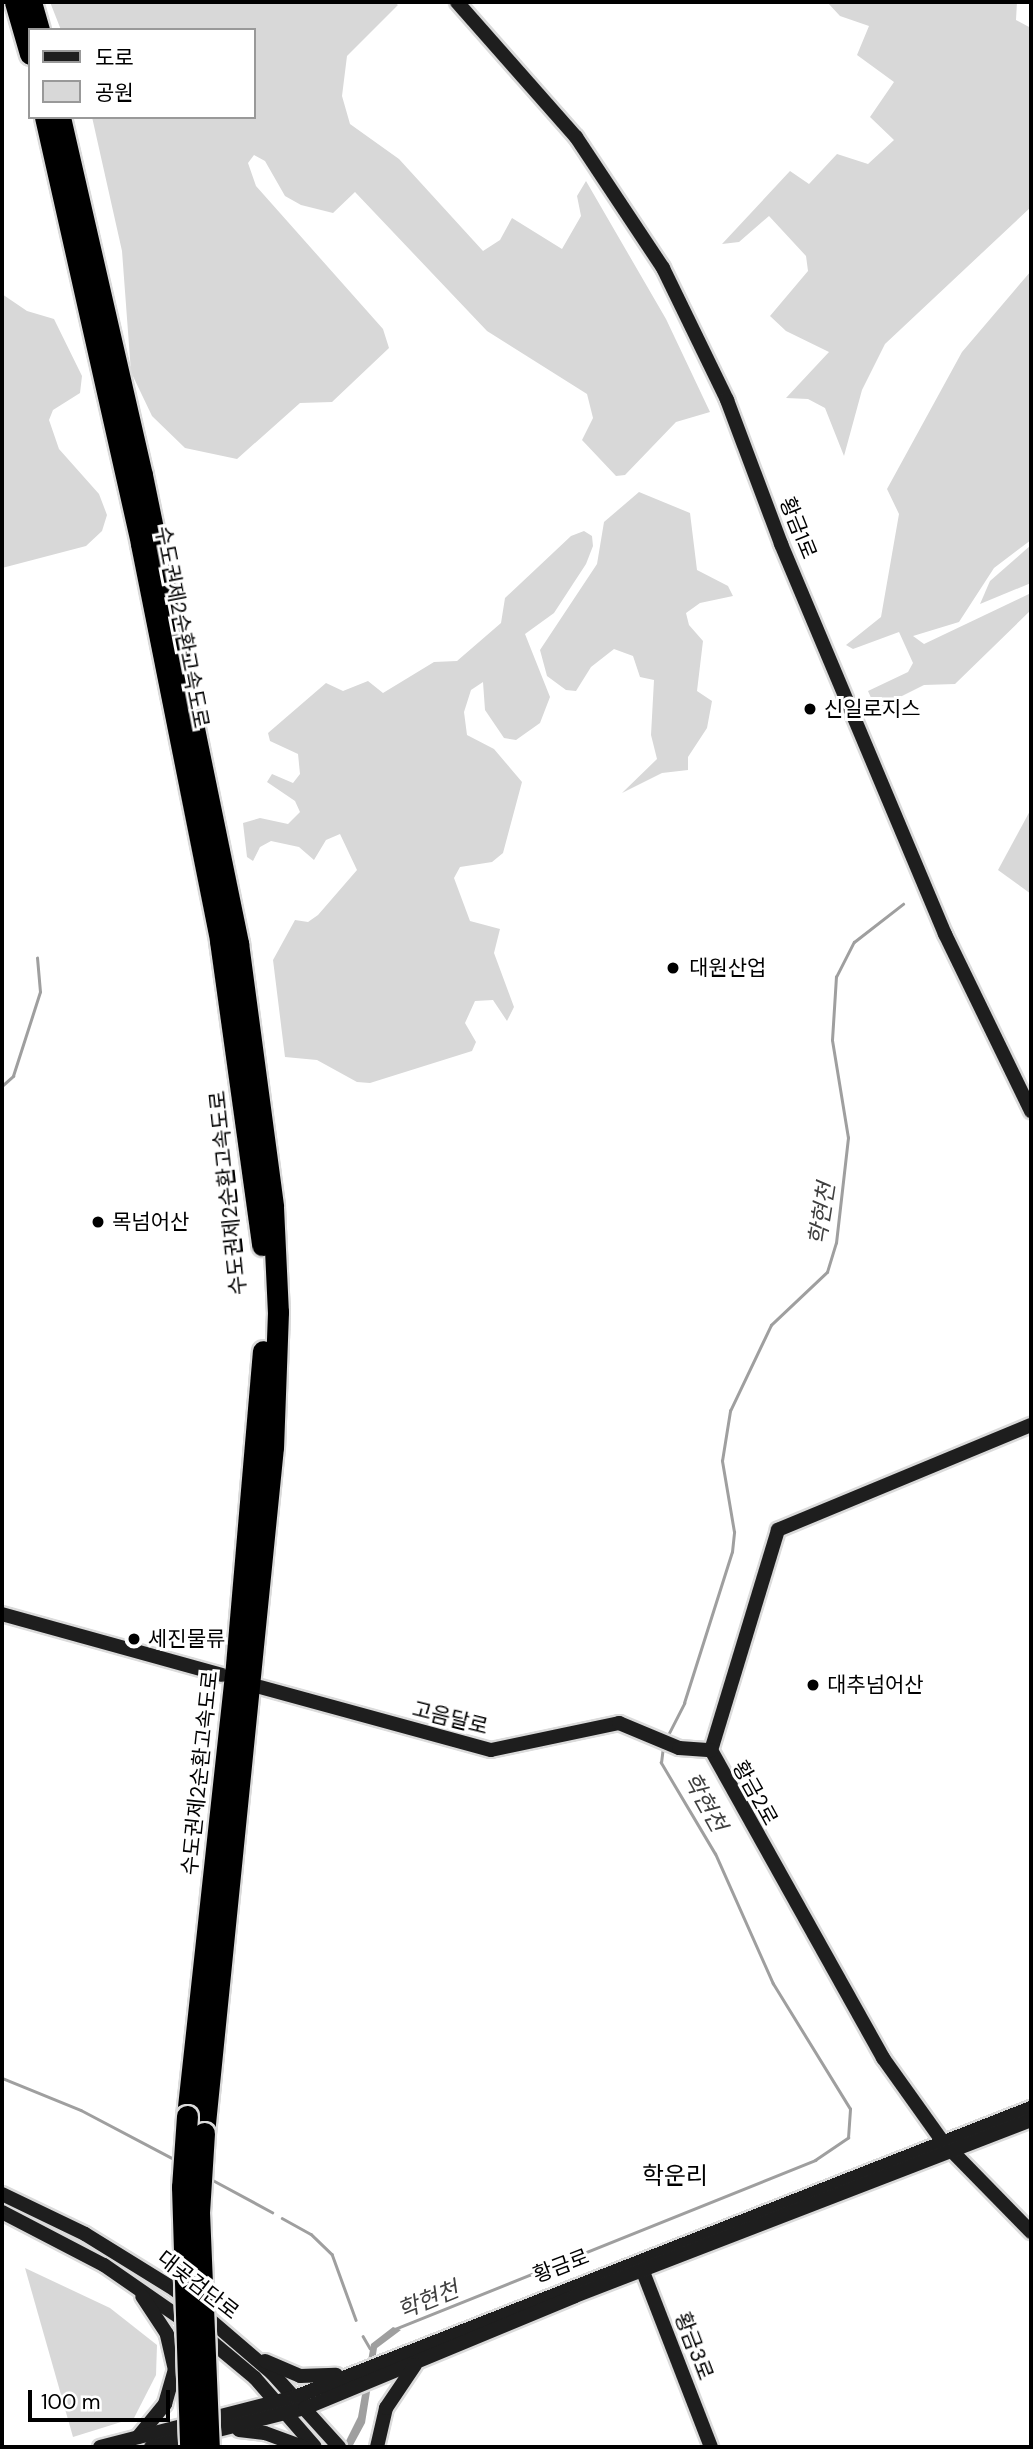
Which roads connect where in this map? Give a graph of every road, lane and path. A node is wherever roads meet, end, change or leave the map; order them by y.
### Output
1 (15, 2) edge
2 (32, 2) edge
3 (457, 2) edge
4 (38, 28) edge
5 (28, 47) edge
6 (45, 119) edge
7 (60, 119) edge
8 (1031, 1111) edge
9 (1031, 1425) edge
10 (2, 1614) edge
11 (222, 1675) dead end
12 (260, 1687) dead end
13 (711, 1750) junction
14 (1031, 2108) edge
15 (1031, 2120) edge
16 (947, 2146) junction
17 (2, 2194) edge
18 (2, 2212) edge
19 (1031, 2232) edge
20 (641, 2265) junction
21 (132, 2283) junction
22 (251, 2354) junction
23 (418, 2361) junction
24 (336, 2377) junction
25 (295, 2397) junction
26 (283, 2407) junction
27 (305, 2408) junction
28 (137, 2438) junction
29 (214, 2439) edge
30 (100, 2447) edge
31 (151, 2447) edge
32 (190, 2447) edge
33 (303, 2447) edge
34 (315, 2447) edge
35 (339, 2447) edge
36 (377, 2447) edge
37 (711, 2447) edge

1 - 5 highway
2 - 4 highway
3 - 8 street, 황금1로
6 - 32 highway, 수도권제2순환고속도로, bridge
7 - 29 highway, 수도권제2순환고속도로, bridge
9 - 13 street, 황금2로
10 - 11 street
12 - 13 street, 고음달로
13 - 16 street, 황금2로
14 - 16 street, 황금로
15 - 16 street, 황금로
16 - 19 street, 황금2로
16 - 20 street, 황금로
17 - 22 street, 대곶검단로
18 - 21 street, 대곶검단로
20 - 23 street, 황금로
20 - 24 street, 황금로
20 - 37 street, 황금3로
21 - 26 street, 대곶검단로
21 - 28 street
22 - 24 street
22 - 25 street, 대곶검단로
23 - 27 street, 황금로
23 - 36 street
24 - 25 street, 황금로
25 - 26 street, 황금로
25 - 27 street, 대곶검단로
26 - 27 street, 황금로
26 - 28 street, 황금로
26 - 29 street, 황금로
26 - 34 street, 대곶검단로
27 - 35 street, 대곶검단로
28 - 30 street, 황금로
29 - 31 street, 황금로
29 - 33 street

